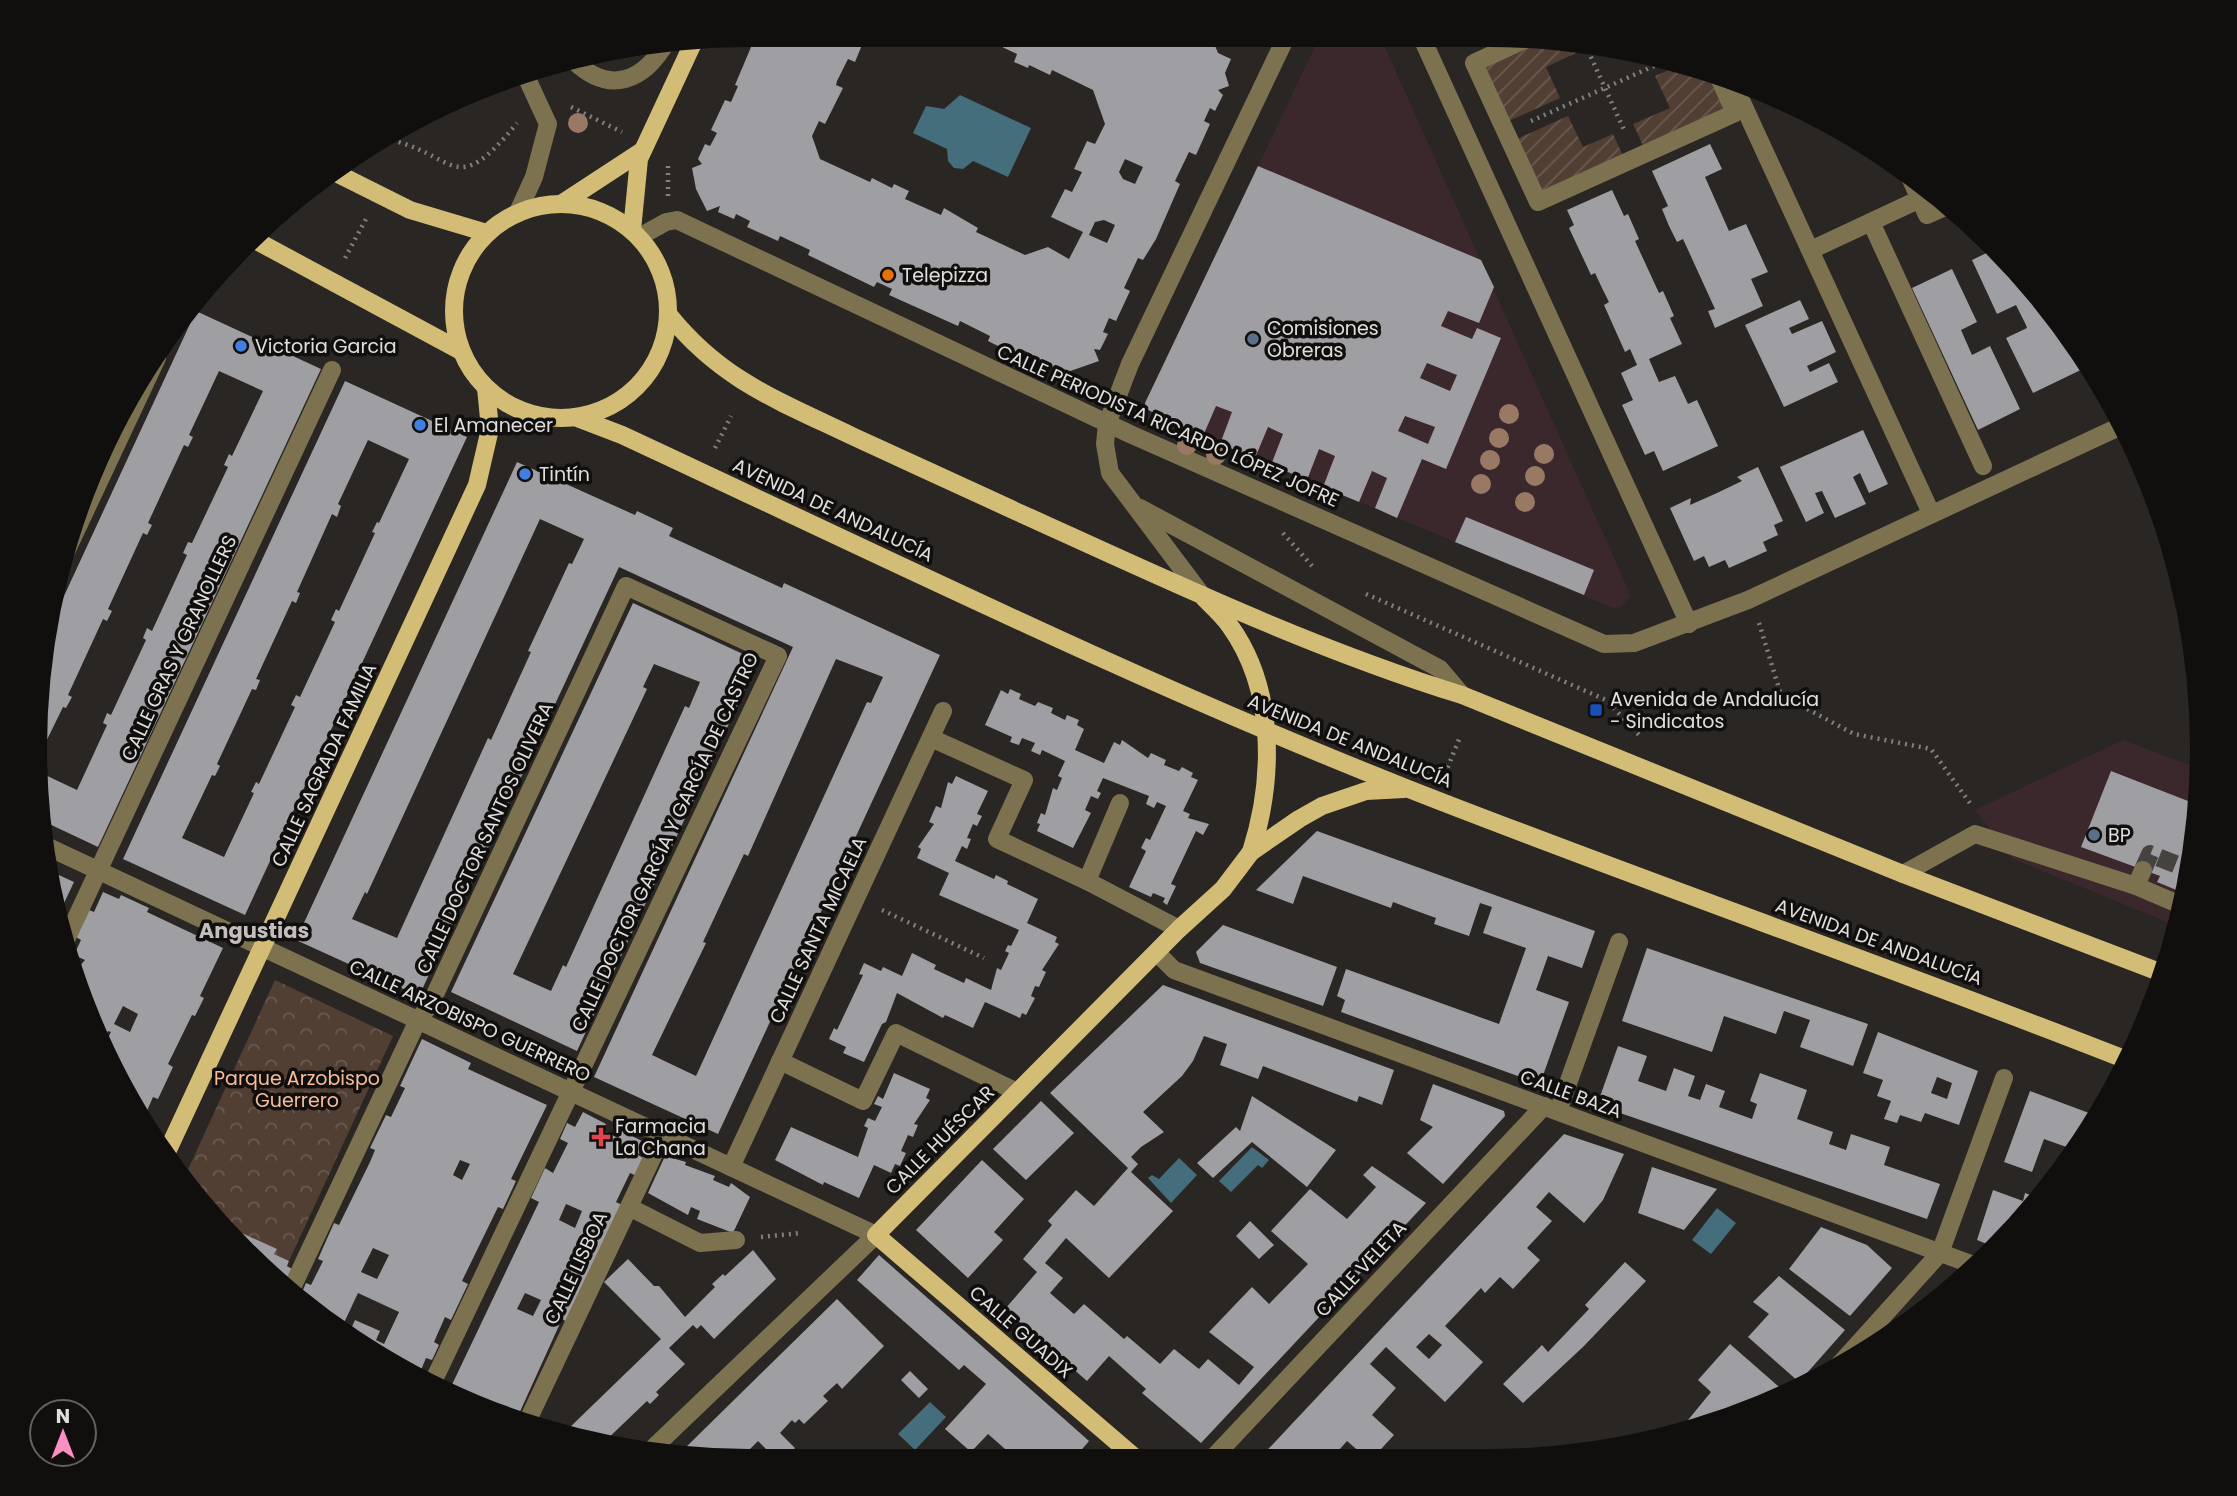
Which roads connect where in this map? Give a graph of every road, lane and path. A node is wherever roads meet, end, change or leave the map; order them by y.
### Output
1 (1281, 47) edge
2 (1426, 47) edge
3 (1507, 48) edge
4 (690, 50) edge
5 (661, 53) edge
6 (1590, 55) edge
7 (1652, 67) edge
8 (581, 68) edge
9 (529, 82) edge
10 (1605, 88) junction
11 (1724, 88) edge
12 (1738, 93) edge
13 (566, 105) dead end
14 (522, 118) dead end
15 (613, 128) dead end
16 (1506, 132) junction
17 (397, 141) edge
18 (642, 151) junction
19 (666, 154) dead end
20 (1637, 157) junction
21 (343, 176) edge
22 (1917, 193) edge
23 (561, 204) junction
24 (1923, 207) junction
25 (1934, 207) edge
26 (519, 212) junction
27 (366, 219) dead end
28 (677, 220) junction
29 (1871, 222) junction
30 (486, 233) junction
31 (635, 234) junction
32 (261, 243) edge
33 (1811, 250) junction
34 (344, 261) dead end
35 (668, 315) junction
36 (461, 351) junction
37 (332, 370) dead end
38 (486, 388) junction
39 (731, 416) dead end
40 (575, 417) junction
41 (1107, 424) junction
42 (2113, 430) edge
43 (715, 448) dead end
44 (1983, 466) dead end
45 (1130, 502) junction
46 (1931, 513) junction
47 (1277, 523) dead end
48 (1321, 575) dead end
49 (1358, 591) dead end
50 (1201, 594) junction
51 (700, 620) joint
52 (1689, 624) junction
53 (1761, 627) dead end
54 (1462, 695) junction
55 (943, 711) dead end
56 (1266, 730) junction
57 (1460, 737) dead end
58 (931, 738) junction
59 (1643, 740) dead end
60 (1446, 774) dead end
61 (1407, 788) junction
62 (1120, 803) dead end
63 (1975, 834) junction
64 (55, 850) edge
65 (1251, 852) junction
66 (98, 871) junction
67 (1903, 874) junction
68 (1087, 881) junction
69 (2173, 899) edge
70 (881, 910) dead end
71 (71, 929) edge
72 (1179, 929) junction
73 (1619, 942) dead end
74 (263, 948) junction
75 (1157, 953) junction
76 (984, 958) dead end
77 (2154, 970) edge
78 (418, 1020) junction
79 (2118, 1056) edge
80 (780, 1061) junction
81 (2004, 1078) dead end
82 (573, 1092) junction
83 (1017, 1092) junction
84 (1551, 1109) junction
85 (663, 1135) junction
86 (171, 1145) edge
87 (731, 1167) junction
88 (629, 1206) junction
89 (812, 1231) dead end
90 (876, 1235) junction
91 (736, 1240) joint
92 (1940, 1253) junction
93 (1965, 1262) edge
94 (295, 1282) edge
95 (1859, 1343) edge
96 (436, 1375) edge
97 (531, 1414) edge
98 (658, 1443) edge
99 (1125, 1449) edge
100 (1222, 1449) edge

1 - 41 street
2 - 52 street
3 - 16 street
4 - 18 main road
5 - 8 street
6 - 10 path
7 - 10 path
9 - 26 street
10 - 16 path
10 - 20 path
11 - 20 street
12 - 33 street
13 - 15 path
14 - 17 path
16 - 20 street
18 - 23 main road
18 - 31 main road
19 - 28 path
21 - 30 main road
22 - 24 street
23 - 26 main road
23 - 31 main road
24 - 25 street
24 - 29 street
26 - 30 main road
27 - 34 path
28 - 31 street
28 - 41 street, CALLE PERIODISTA RICARDO LÓPEZ JOFRE
29 - 33 street
29 - 44 street
30 - 36 main road
31 - 35 main road
32 - 36 main road
33 - 46 street
35 - 40 main road
35 - 50 main road
36 - 38 main road
37 - 66 street, CALLE GRAS Y GRANOLLERS
38 - 40 main road
38 - 74 main road, CALLE SAGRADA FAMILIA
39 - 43 path
40 - 56 main road, AVENIDA DE ANDALUCÍA
41 - 45 street
41 - 52 street, CALLE PERIODISTA RICARDO LÓPEZ JOFRE
42 - 46 street, CALLE PERIODISTA RICARDO LÓPEZ JOFRE
45 - 50 street
45 - 54 street
46 - 52 street, CALLE PERIODISTA RICARDO LÓPEZ JOFRE
47 - 48 path
49 - 59 path
50 - 54 main road
50 - 56 main road, CALLE HUÉSCAR
51 - 78 street, CALLE DOCTOR SANTOS OLIVERA
51 - 82 street, CALLE DOCTOR GARCÍA Y GARCÍA DE CASTRO
53 - 63 path
54 - 67 main road
55 - 58 street, CALLE SANTA MICAELA
56 - 61 main road, AVENIDA DE ANDALUCÍA
56 - 65 main road, CALLE HUÉSCAR
57 - 60 path
58 - 68 street
58 - 80 street, CALLE SANTA MICAELA
61 - 65 main road, CALLE HUÉSCAR
61 - 79 main road, AVENIDA DE ANDALUCÍA
62 - 68 street
63 - 67 street
63 - 69 street
64 - 66 street, CALLE ARZOBISPO GUERRERO
65 - 72 main road, CALLE HUÉSCAR
66 - 71 street, CALLE GRAS Y GRANOLLERS
66 - 74 street, CALLE ARZOBISPO GUERRERO
67 - 77 main road
68 - 72 street
70 - 76 path
72 - 75 main road, CALLE HUÉSCAR
73 - 84 street, CALLE VELETA
74 - 78 street, CALLE ARZOBISPO GUERRERO
74 - 86 main road, CALLE SAGRADA FAMILIA
75 - 83 main road, CALLE HUÉSCAR
75 - 84 street, CALLE BAZA
78 - 82 street, CALLE ARZOBISPO GUERRERO
78 - 94 street, CALLE DOCTOR SANTOS OLIVERA
80 - 83 street
80 - 87 street, CALLE SANTA MICAELA
81 - 92 street
82 - 85 street, CALLE ARZOBISPO GUERRERO
82 - 96 street, CALLE DOCTOR GARCÍA Y GARCÍA DE CASTRO
83 - 90 main road, CALLE HUÉSCAR
84 - 92 street, CALLE BAZA
84 - 100 street, CALLE VELETA
85 - 87 street, CALLE ARZOBISPO GUERRERO
85 - 88 street, CALLE LISBOA
87 - 90 street, CALLE ARZOBISPO GUERRERO
88 - 91 street
88 - 97 street, CALLE LISBOA
89 - 91 path
90 - 98 street, CALLE HUÉSCAR
90 - 99 main road, CALLE GUADIX
92 - 93 street, CALLE BAZA
92 - 95 street

